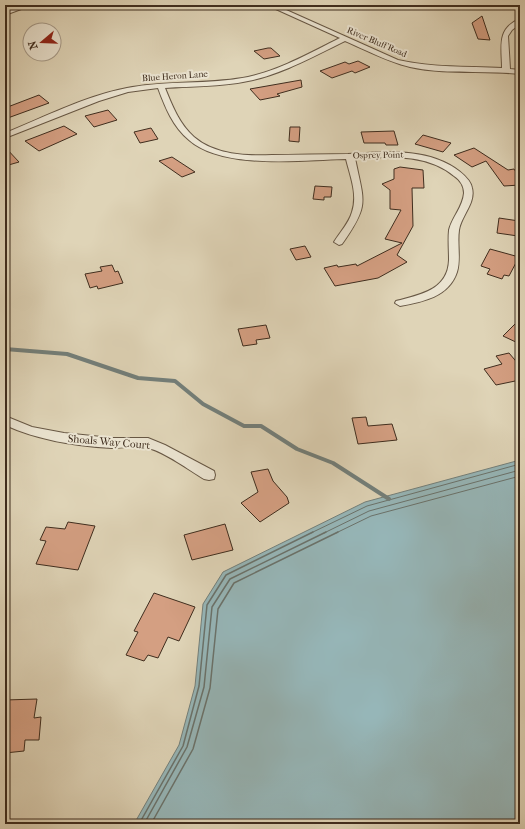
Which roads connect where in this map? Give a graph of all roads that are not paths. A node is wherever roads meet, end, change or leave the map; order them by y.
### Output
1 (29, 5) edge
2 (270, 5) edge
3 (5, 13) edge
4 (519, 23) edge
5 (346, 38) junction
6 (506, 70) junction
7 (520, 72) edge
8 (161, 86) junction
9 (5, 136) edge
10 (350, 156) junction
11 (339, 242) dead end
12 (400, 303) dead end
13 (5, 420) edge
14 (209, 475) dead end

1 - 3 street
2 - 5 street, River Bluff Road
4 - 6 street
5 - 6 street, River Bluff Road
5 - 8 street, Blue Heron Lane
6 - 7 street, River Bluff Road
8 - 9 street, Blue Heron Lane
8 - 10 street, Osprey Point
10 - 11 street
10 - 12 street, Osprey Point
13 - 14 street, Shoals Way Court

